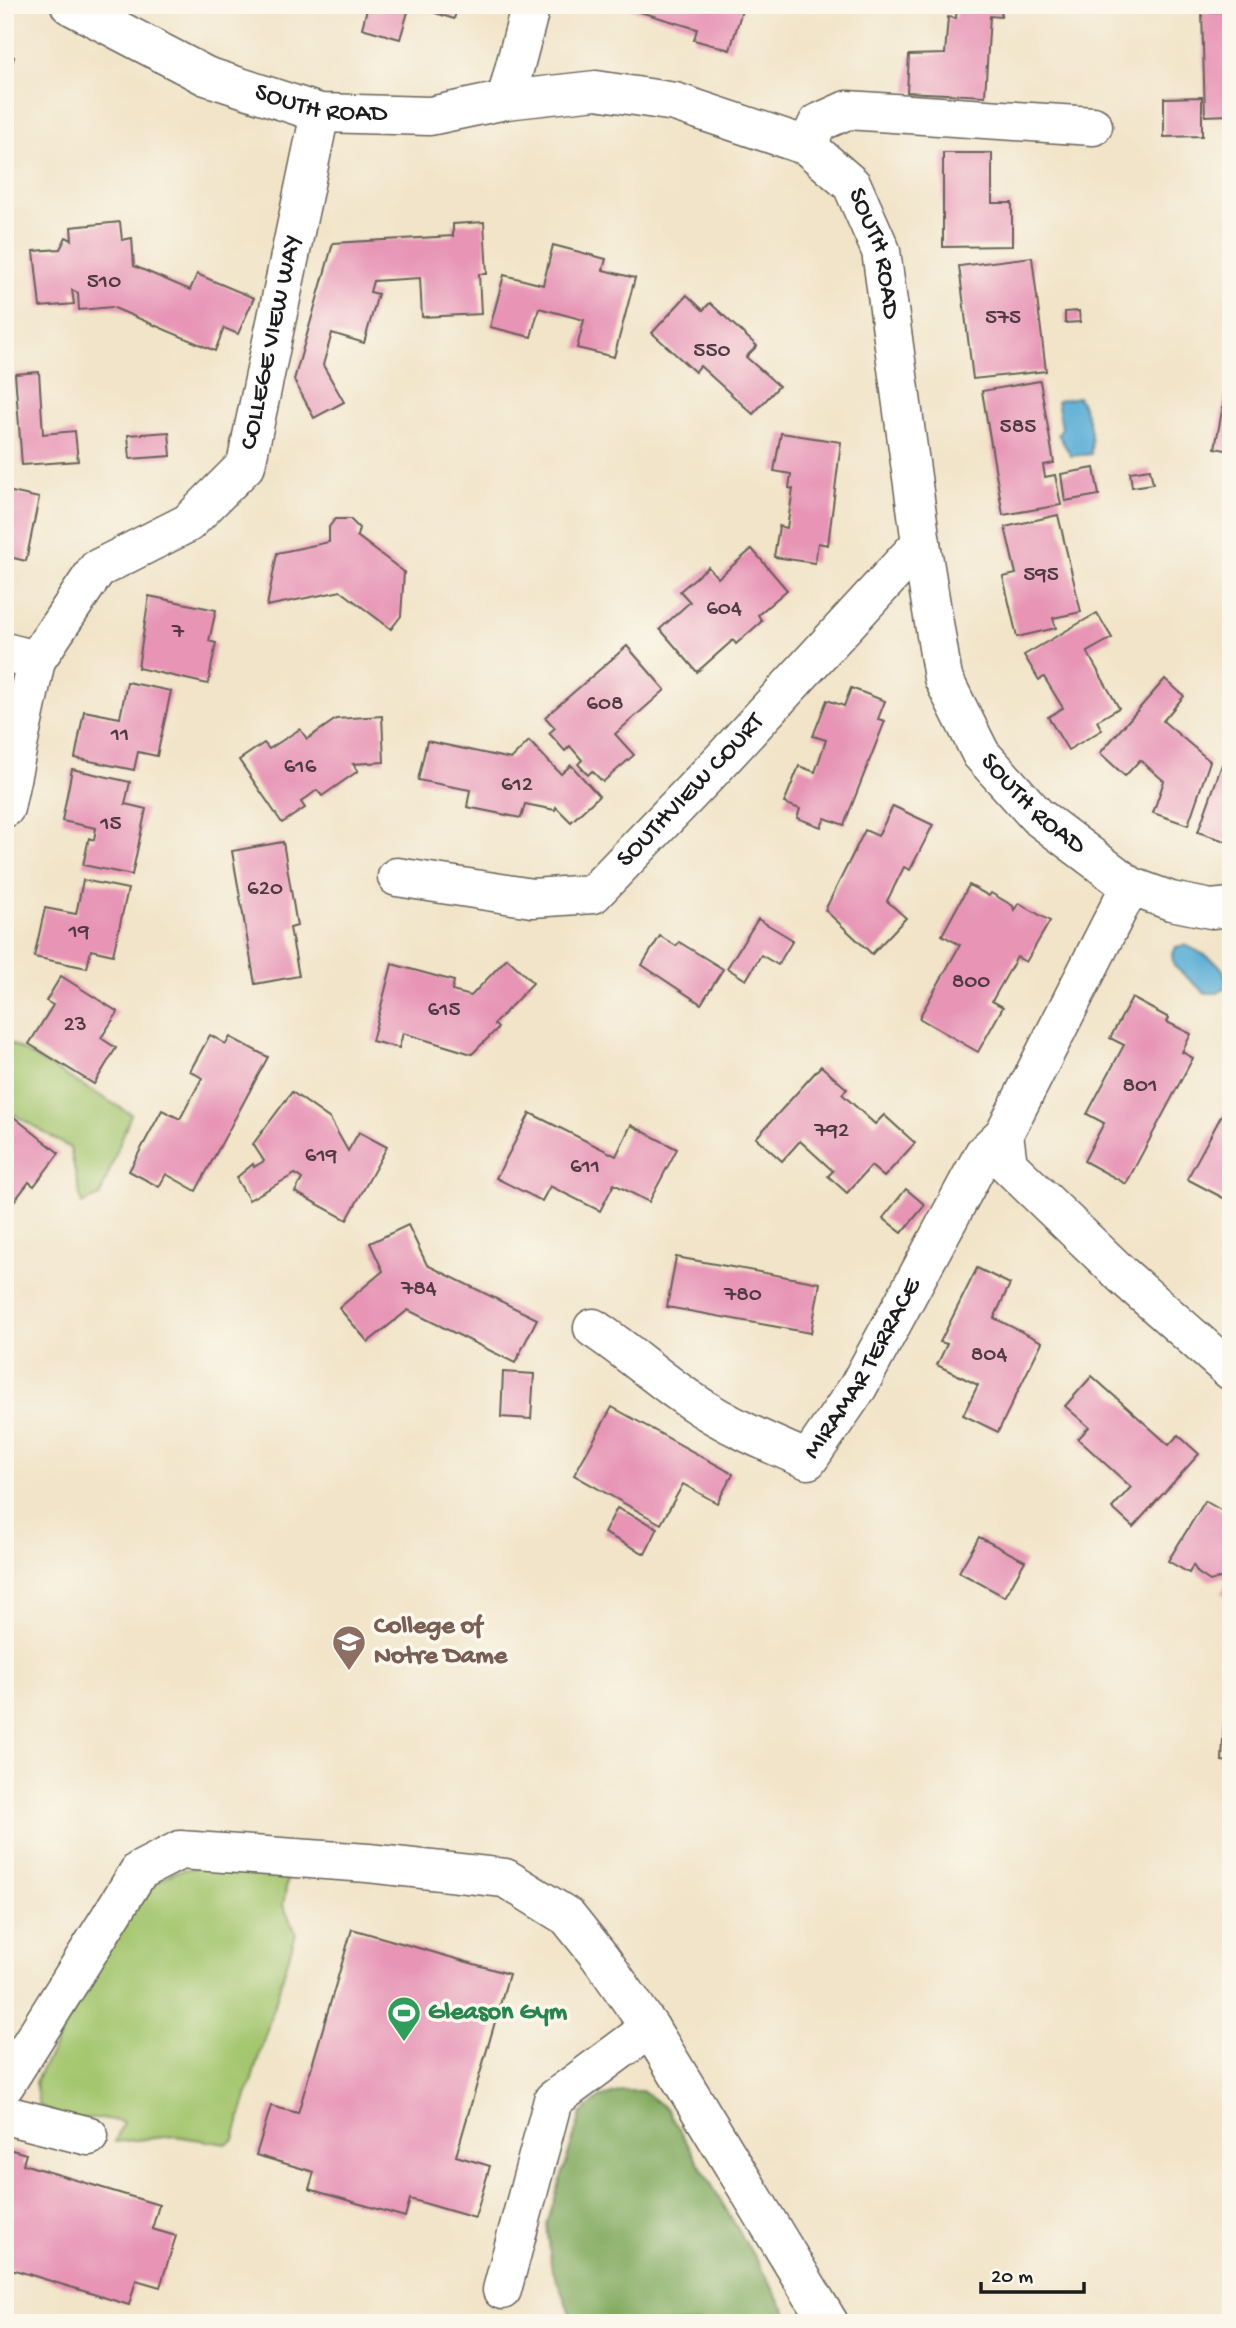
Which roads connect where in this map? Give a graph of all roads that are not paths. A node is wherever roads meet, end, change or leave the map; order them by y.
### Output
1 (70, 5) edge
2 (531, 5) edge
3 (506, 100) junction
4 (320, 113) junction
5 (1093, 126) dead end
6 (807, 146) junction
7 (921, 543) junction
8 (21, 656) edge
9 (5, 808) edge
10 (397, 877) dead end
11 (1130, 886) junction
12 (1231, 907) edge
13 (1004, 1134) junction
14 (593, 1328) dead end
15 (1231, 1371) edge
16 (650, 2028) junction
17 (5, 2085) edge
18 (5, 2115) edge
19 (89, 2136) dead end
20 (502, 2290) dead end
21 (829, 2323) edge

1 - 4 street, SOUTH ROAD
2 - 3 street
3 - 4 street, SOUTH ROAD
3 - 6 street, SOUTH ROAD
4 - 8 street, COLLEGE VIEW WAY
5 - 6 street
6 - 7 street, SOUTH ROAD
7 - 10 street, SOUTHVIEW COURT
7 - 11 street, SOUTH ROAD
8 - 9 street, COLLEGE VIEW WAY
11 - 12 street, SOUTH ROAD
11 - 13 street, MIRAMAR TERRACE
13 - 14 street, MIRAMAR TERRACE
13 - 15 street
16 - 17 street
16 - 20 street
16 - 21 street
18 - 19 street

